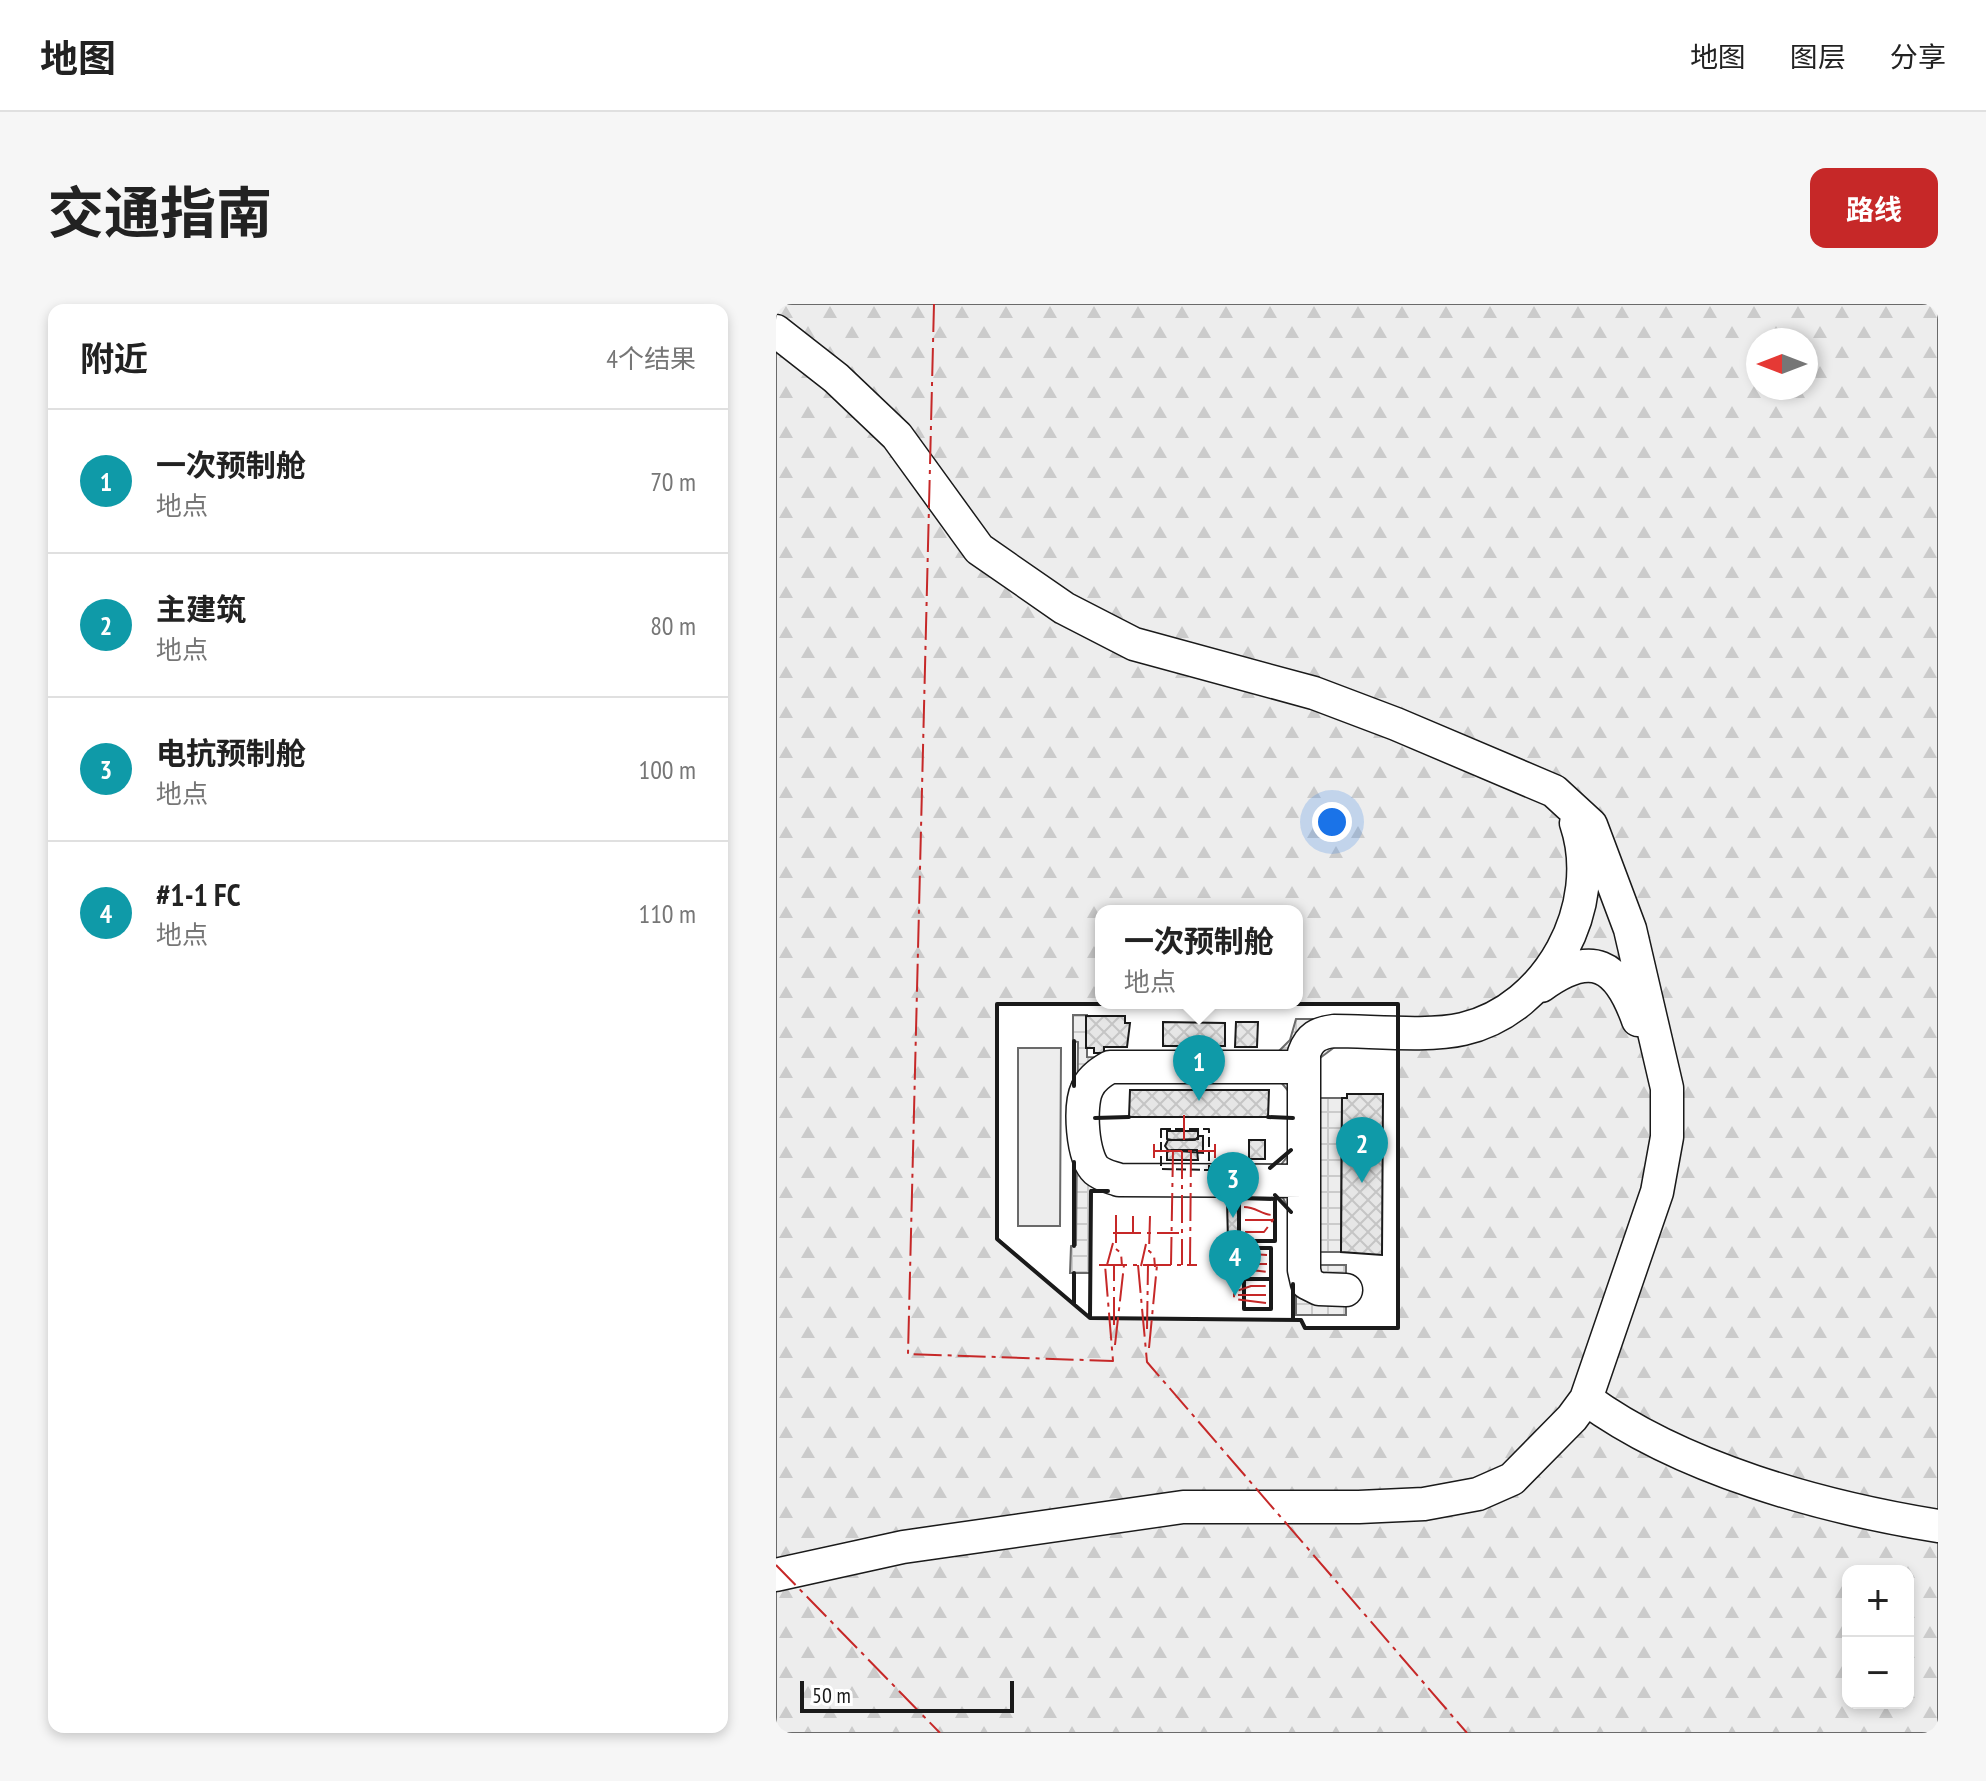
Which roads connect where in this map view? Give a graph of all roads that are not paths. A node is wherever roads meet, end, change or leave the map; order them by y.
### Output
1 (776, 331) edge
2 (1554, 791) junction
3 (1535, 990) junction
4 (1304, 1067) junction
5 (1667, 1106) junction
6 (1304, 1181) junction
7 (1346, 1290) dead end
8 (1586, 1399) junction
9 (1938, 1526) edge
10 (776, 1575) edge

1 - 2 lane
2 - 3 lane
2 - 5 lane
3 - 4 lane
3 - 5 lane
4 - 6 lane
4 - 6 lane
5 - 8 lane
6 - 7 lane
8 - 9 lane
8 - 10 lane

